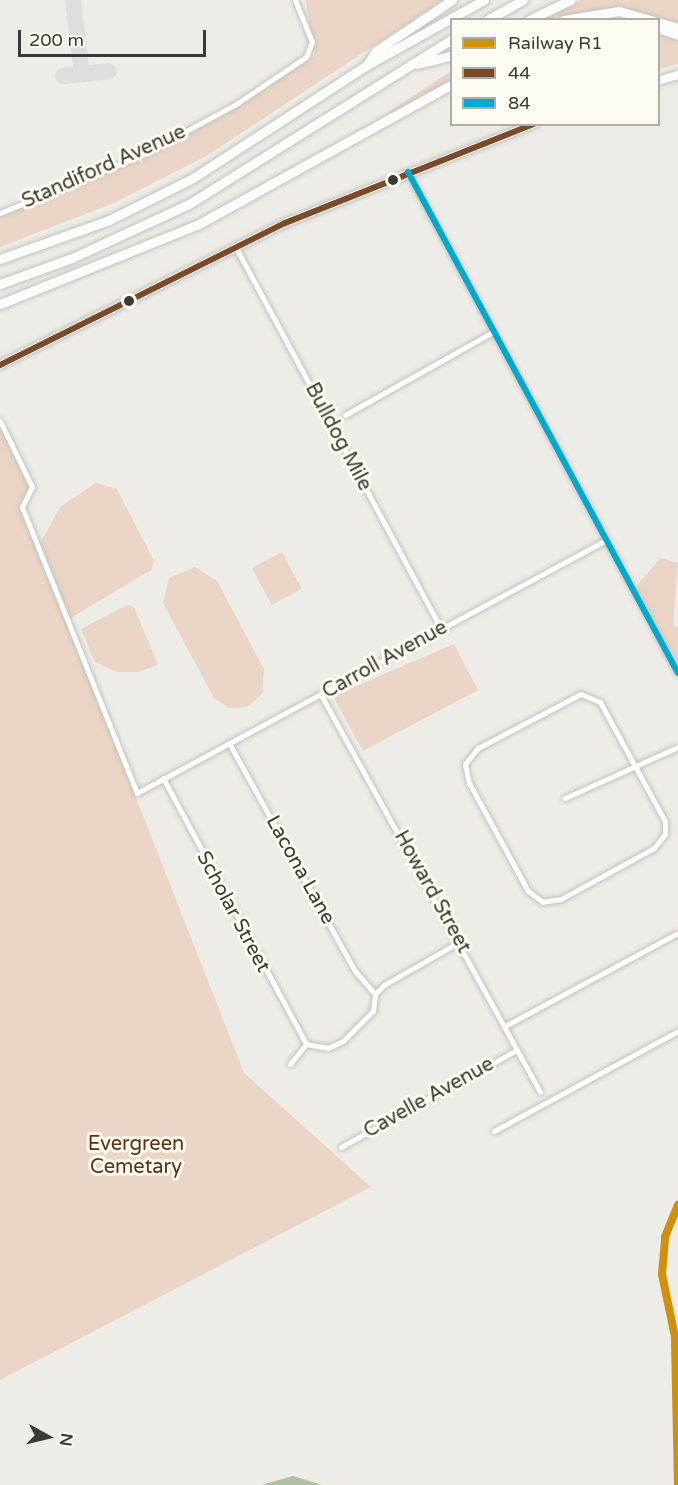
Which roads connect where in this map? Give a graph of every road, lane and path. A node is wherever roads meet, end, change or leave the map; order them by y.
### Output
1 (295, 0) edge
2 (452, 0) edge
3 (484, 0) edge
4 (523, 0) edge
5 (565, 1) edge
6 (452, 18) edge
7 (491, 18) edge
8 (534, 18) edge
9 (575, 18) edge
10 (645, 18) edge
11 (450, 19) edge
12 (660, 23) edge
13 (678, 28) edge
14 (660, 29) edge
15 (678, 35) edge
16 (450, 40) edge
17 (450, 55) edge
18 (367, 65) junction
19 (409, 65) junction
20 (678, 75) edge
21 (660, 80) edge
22 (450, 85) edge
23 (529, 126) edge
24 (408, 172) junction
25 (0, 213) edge
26 (235, 246) junction
27 (0, 259) edge
28 (0, 284) edge
29 (0, 304) edge
30 (493, 333) junction
31 (0, 365) edge
32 (345, 415) dead end
33 (0, 421) edge
34 (606, 540) junction
35 (441, 629) junction
36 (678, 673) edge
37 (321, 695) junction
38 (229, 743) junction
39 (678, 747) edge
40 (636, 766) junction
41 (163, 778) junction
42 (566, 798) dead end
43 (678, 933) edge
44 (459, 942) junction
45 (375, 994) junction
46 (506, 1026) junction
47 (678, 1031) edge
48 (306, 1044) junction
49 (517, 1050) junction
50 (290, 1064) dead end
51 (540, 1091) dead end
52 (494, 1131) dead end
53 (341, 1147) dead end

1 - 25 street, Standiford Avenue
2 - 18 highway
3 - 6 highway
4 - 7 highway
5 - 8 highway
9 - 10 highway
11 - 18 highway
12 - 13 highway
14 - 15 highway
16 - 19 highway
17 - 19 highway
18 - 27 highway
19 - 28 highway
20 - 21 main road
22 - 29 highway
23 - 24 main road
24 - 26 main road
24 - 30 street
26 - 31 main road
26 - 35 street, Bulldog Mile
30 - 32 street
30 - 34 street
33 - 41 street
34 - 35 street, Carroll Avenue
34 - 36 street
35 - 37 street, Carroll Avenue
37 - 38 street, Carroll Avenue
37 - 44 street, Howard Street
38 - 41 street, Carroll Avenue
38 - 45 street, Lacona Lane
39 - 40 street
40 - 40 street
40 - 42 street
41 - 48 street, Scholar Street
43 - 46 street
44 - 45 street
44 - 46 street, Howard Street
45 - 48 street
46 - 49 street, Howard Street
47 - 52 street
48 - 50 street
49 - 51 street, Howard Street
49 - 53 street, Cavelle Avenue

